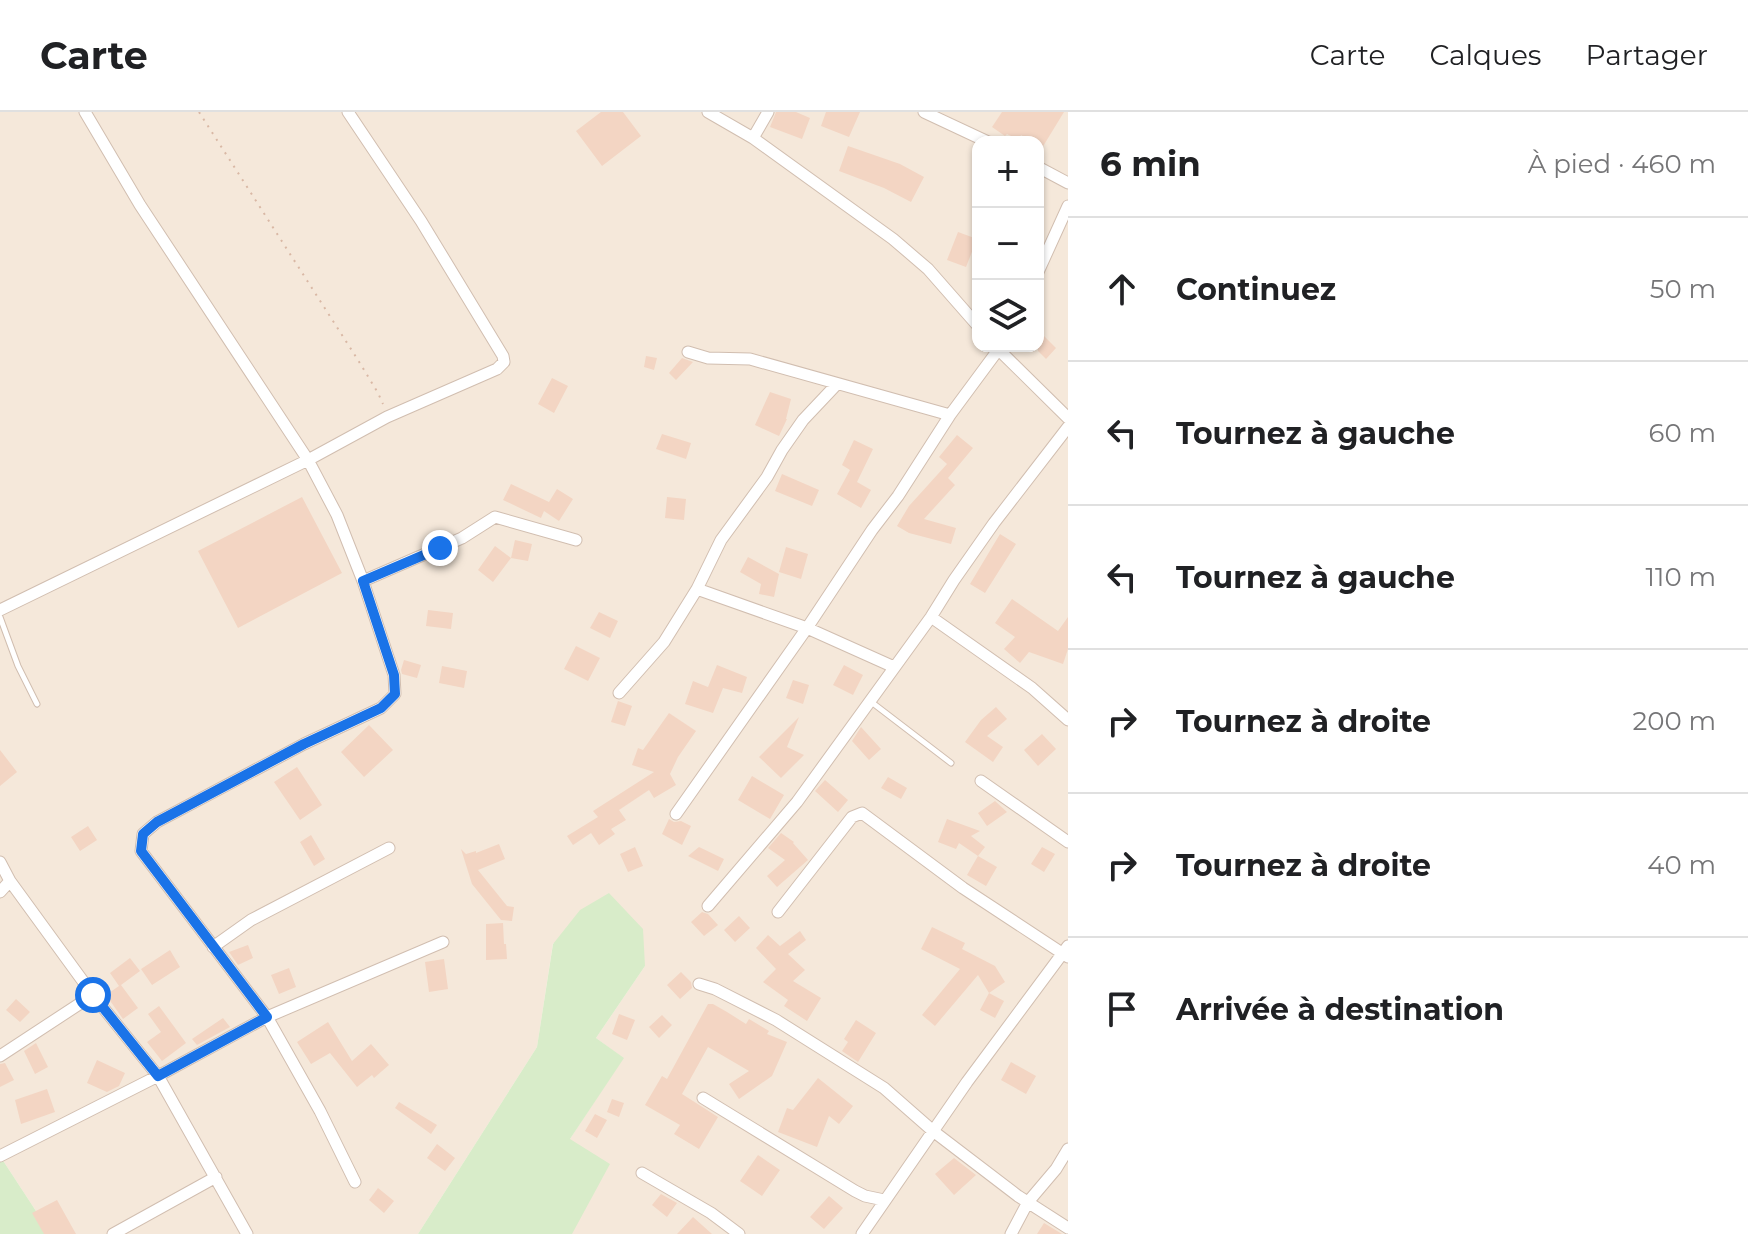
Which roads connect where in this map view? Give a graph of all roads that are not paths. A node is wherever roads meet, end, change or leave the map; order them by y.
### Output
1 (85, 112) edge
2 (348, 112) edge
3 (708, 112) edge
4 (768, 112) edge
5 (924, 112) edge
6 (975, 136) edge
7 (753, 138) junction
8 (1044, 170) edge
9 (1068, 183) edge
10 (1068, 206) edge
11 (1044, 259) edge
12 (972, 319) edge
13 (688, 352) dead end
14 (994, 352) edge
15 (1003, 352) edge
16 (837, 384) junction
17 (950, 415) junction
18 (1068, 418) edge
19 (1068, 427) edge
20 (308, 460) junction
21 (576, 540) dead end
22 (363, 581) junction
23 (697, 589) junction
24 (0, 610) edge
25 (0, 617) edge
26 (931, 617) junction
27 (807, 628) junction
28 (894, 667) junction
29 (619, 693) dead end
30 (870, 700) junction
31 (37, 704) dead end
32 (1068, 720) edge
33 (951, 763) dead end
34 (981, 781) dead end
35 (676, 814) dead end
36 (1068, 842) edge
37 (389, 848) dead end
38 (0, 862) edge
39 (10, 881) junction
40 (0, 892) edge
41 (708, 906) dead end
42 (778, 912) dead end
43 (443, 942) dead end
44 (213, 947) junction
45 (1066, 952) edge
46 (699, 984) dead end
47 (93, 995) junction
48 (267, 1017) junction
49 (0, 1056) edge
50 (158, 1076) junction
51 (703, 1098) dead end
52 (933, 1131) junction
53 (1068, 1149) edge
54 (0, 1156) edge
55 (642, 1173) dead end
56 (216, 1177) junction
57 (355, 1182) dead end
58 (884, 1200) junction
59 (1028, 1202) junction
60 (1068, 1228) edge
61 (113, 1234) edge
62 (247, 1234) edge
63 (739, 1234) edge
64 (862, 1234) edge
65 (1011, 1234) edge

1 - 20 street
2 - 20 street
3 - 7 street
4 - 7 street
5 - 6 street
7 - 12 street
8 - 9 street
10 - 11 street
13 - 16 street
14 - 17 street
15 - 18 street
16 - 17 street
16 - 23 street
17 - 27 street
19 - 26 street
20 - 22 street
20 - 24 street
21 - 22 street
22 - 44 street
23 - 27 street
23 - 29 street
25 - 31 lane
26 - 28 street
26 - 32 street
27 - 28 street
27 - 35 street
28 - 30 street
30 - 33 lane
30 - 41 street
34 - 36 street
37 - 44 street
38 - 39 street
39 - 40 street
39 - 47 street
42 - 45 street
43 - 48 street
44 - 48 street
45 - 52 street
46 - 52 street
47 - 49 street
47 - 50 street
48 - 50 street
48 - 57 street
50 - 54 street
50 - 56 street
51 - 58 street
52 - 58 street
52 - 59 street
53 - 59 street
55 - 63 street
56 - 61 street
56 - 62 street
58 - 64 street
59 - 60 street
59 - 65 street

